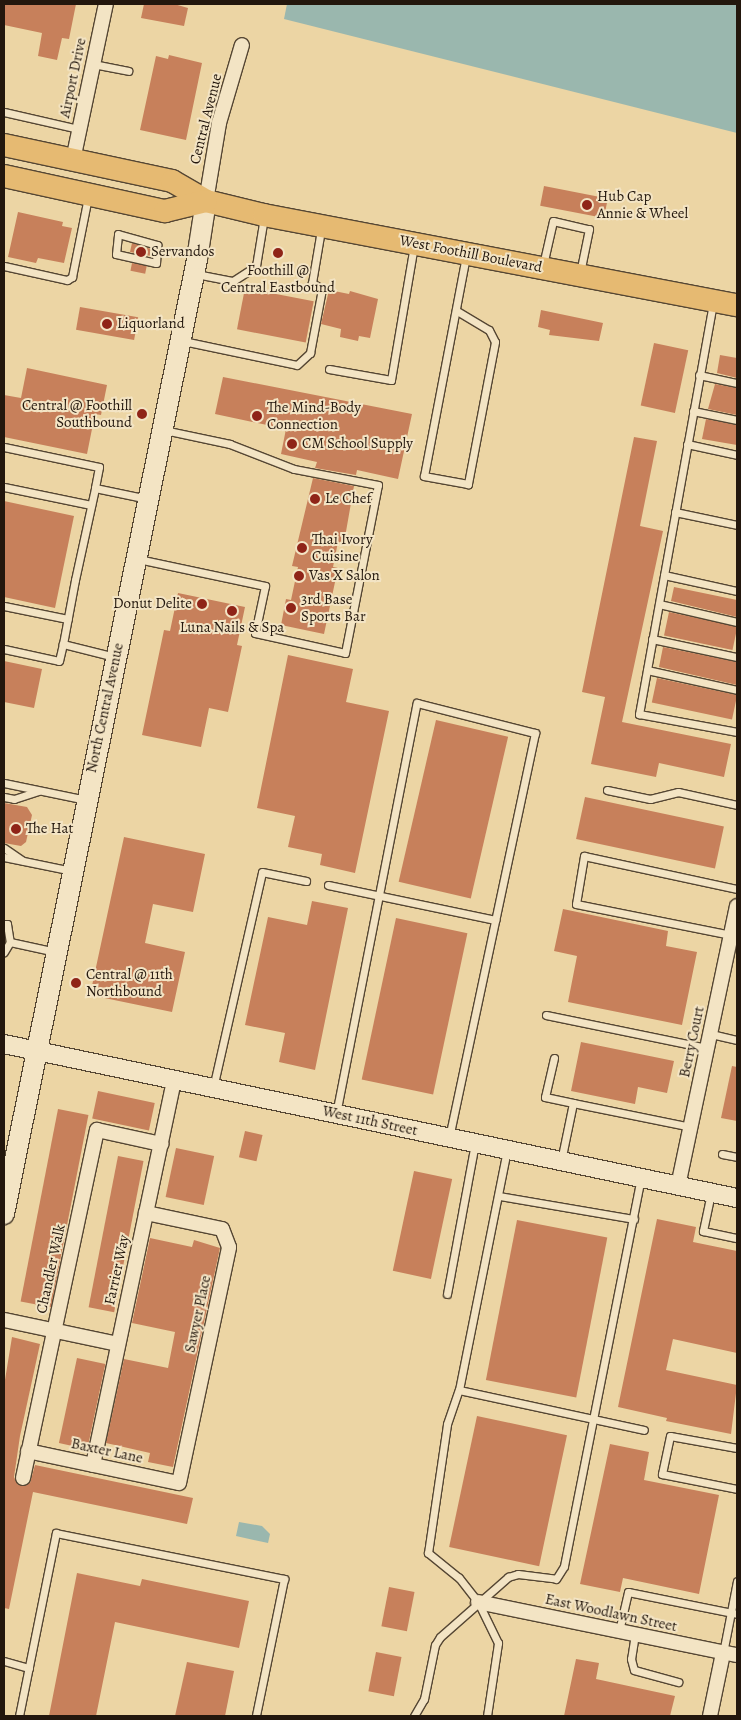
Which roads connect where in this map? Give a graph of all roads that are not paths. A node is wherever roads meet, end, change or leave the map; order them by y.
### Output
1 (106, 4) edge
2 (242, 45) dead end
3 (93, 64) junction
4 (128, 71) dead end
5 (4, 112) edge
6 (79, 129) junction
7 (5, 146) edge
8 (73, 160) junction
9 (5, 178) edge
10 (89, 194) junction
11 (206, 201) junction
12 (264, 215) junction
13 (321, 226) junction
14 (415, 243) junction
15 (466, 253) junction
16 (156, 263) joint
17 (4, 266) edge
18 (542, 267) junction
19 (194, 273) junction
20 (580, 274) junction
21 (713, 300) junction
22 (737, 305) edge
23 (456, 311) junction
24 (180, 340) junction
25 (329, 369) dead end
26 (700, 376) junction
27 (737, 383) edge
28 (693, 411) junction
29 (737, 420) edge
30 (162, 430) junction
31 (687, 444) junction
32 (4, 447) edge
33 (737, 455) edge
34 (4, 487) edge
35 (95, 488) junction
36 (148, 499) junction
37 (91, 505) junction
38 (675, 512) junction
39 (737, 525) edge
40 (136, 559) junction
41 (664, 575) junction
42 (737, 591) edge
43 (658, 604) junction
44 (4, 606) edge
45 (68, 619) junction
46 (737, 622) edge
47 (652, 639) junction
48 (63, 644) junction
49 (4, 649) edge
50 (116, 657) junction
51 (737, 657) edge
52 (647, 670) junction
53 (737, 690) edge
54 (737, 732) edge
55 (4, 783) edge
56 (607, 790) dead end
57 (39, 791) junction
58 (4, 797) edge
59 (86, 800) junction
60 (737, 805) edge
61 (4, 848) edge
62 (4, 857) edge
63 (24, 862) junction
64 (72, 871) junction
65 (306, 881) dead end
66 (328, 886) dead end
67 (737, 889) edge
68 (379, 897) junction
69 (737, 910) edge
70 (495, 920) junction
71 (4, 924) edge
72 (731, 935) junction
73 (10, 942) junction
74 (4, 952) edge
75 (56, 952) junction
76 (546, 1015) dead end
77 (710, 1034) junction
78 (737, 1040) edge
79 (4, 1044) edge
80 (707, 1048) junction
81 (35, 1050) junction
82 (554, 1058) dead end
83 (174, 1081) junction
84 (212, 1089) junction
85 (573, 1103) junction
86 (336, 1114) junction
87 (691, 1127) junction
88 (449, 1137) junction
89 (475, 1142) junction
90 (161, 1144) junction
91 (508, 1149) junction
92 (722, 1154) dead end
93 (737, 1157) edge
94 (9, 1158) edge
95 (561, 1162) junction
96 (641, 1178) junction
97 (7, 1183) edge
98 (678, 1186) junction
99 (711, 1193) junction
100 (498, 1196) junction
101 (737, 1198) edge
102 (146, 1213) junction
103 (4, 1214) edge
104 (634, 1219) junction
105 (737, 1238) edge
106 (447, 1294) dead end
107 (4, 1320) edge
108 (54, 1331) junction
109 (118, 1344) junction
110 (459, 1390) junction
111 (594, 1417) junction
112 (644, 1430) dead end
113 (737, 1448) edge
114 (28, 1451) junction
115 (93, 1465) junction
116 (23, 1478) dead end
117 (179, 1483) joint
118 (737, 1489) edge
119 (737, 1581) edge
120 (478, 1602) junction
121 (734, 1613) edge
122 (619, 1631) junction
123 (636, 1634) junction
124 (723, 1653) junction
125 (737, 1655) edge
126 (4, 1661) edge
127 (29, 1668) junction
128 (678, 1682) dead end
129 (18, 1716) edge
130 (256, 1716) edge
131 (414, 1716) edge
132 (487, 1716) edge
133 (710, 1716) edge

1 - 3 street, Airport Drive
2 - 11 street, Central Avenue
3 - 4 lane
3 - 6 street, Airport Drive
5 - 6 lane
6 - 8 street, Airport Drive
7 - 8 main road, West Foothill Boulevard
8 - 11 main road, West Foothill Boulevard
9 - 10 main road, West Foothill Boulevard
10 - 11 main road, West Foothill Boulevard
10 - 17 lane
11 - 12 main road, West Foothill Boulevard
11 - 19 main road, North Central Avenue
12 - 13 main road, West Foothill Boulevard
12 - 19 lane
13 - 14 main road, West Foothill Boulevard
13 - 24 lane
14 - 15 main road, West Foothill Boulevard
14 - 25 lane
15 - 18 main road, West Foothill Boulevard
15 - 23 lane
16 - 16 lane
18 - 20 main road, West Foothill Boulevard
18 - 20 lane
19 - 24 main road, North Central Avenue
20 - 21 main road, West Foothill Boulevard
21 - 22 main road, West Foothill Boulevard
21 - 26 lane
23 - 23 lane
24 - 30 main road, North Central Avenue
26 - 27 lane
26 - 28 lane
28 - 29 lane
28 - 31 lane
30 - 36 main road, North Central Avenue
30 - 40 lane
31 - 33 lane
31 - 38 lane
32 - 35 lane
34 - 37 lane
35 - 36 lane
35 - 37 lane
36 - 40 main road, North Central Avenue
37 - 45 lane
38 - 39 lane
38 - 41 lane
40 - 50 main road, North Central Avenue
41 - 42 lane
41 - 43 lane
43 - 46 lane
43 - 47 lane
44 - 45 lane
45 - 48 lane
47 - 51 lane
47 - 52 lane
48 - 49 lane
48 - 50 lane
50 - 59 main road, North Central Avenue
52 - 53 lane
52 - 54 lane
55 - 57 lane
56 - 60 lane
57 - 58 lane
57 - 59 lane
59 - 64 main road, North Central Avenue
61 - 63 lane
62 - 63 lane
63 - 64 lane
64 - 75 main road, North Central Avenue
65 - 84 lane
66 - 68 lane
67 - 72 lane
68 - 70 lane
68 - 70 lane
68 - 86 lane
69 - 72 street, Berry Court
70 - 88 lane
71 - 73 lane
72 - 77 street, Berry Court
73 - 74 lane
73 - 75 lane
75 - 81 main road, North Central Avenue
76 - 80 lane
77 - 78 lane
77 - 80 street, Berry Court
79 - 81 street, West 11th Street
80 - 87 street, Berry Court
81 - 83 street, West 11th Street
81 - 94 main road, North Central Avenue
82 - 85 lane
83 - 84 street, West 11th Street
83 - 90 street, Farrier Way
84 - 86 street, West 11th Street
85 - 87 lane
85 - 95 lane
86 - 88 street, West 11th Street
87 - 98 street, Berry Court
88 - 89 street, West 11th Street
89 - 91 street, West 11th Street
89 - 106 lane
90 - 102 street, Farrier Way
90 - 108 street, Chandler Walk
91 - 95 street, West 11th Street
91 - 100 lane
92 - 93 lane
94 - 97 main road, North Central Avenue
95 - 96 street, West 11th Street
96 - 98 street, West 11th Street
96 - 104 lane
97 - 103 main road, North Central Avenue
98 - 99 street, West 11th Street
99 - 101 street, West 11th Street
99 - 105 lane
100 - 104 lane
100 - 110 lane
102 - 109 street, Farrier Way
102 - 117 street, Sawyer Place
104 - 111 lane
107 - 108 street
108 - 109 street
108 - 114 street, Chandler Walk
109 - 115 street, Farrier Way
110 - 111 lane
110 - 120 lane
111 - 112 lane
111 - 120 lane
113 - 118 lane
114 - 115 street, Baxter Lane
114 - 116 street, Chandler Walk
115 - 117 street, Baxter Lane
119 - 121 lane
120 - 122 street, East Woodlawn Street
120 - 131 lane
120 - 132 lane
121 - 122 lane
121 - 124 lane
122 - 123 street, East Woodlawn Street
123 - 124 street, East Woodlawn Street
123 - 128 lane
124 - 125 street, East Woodlawn Street
124 - 133 street
126 - 127 lane
127 - 129 lane
127 - 130 lane

